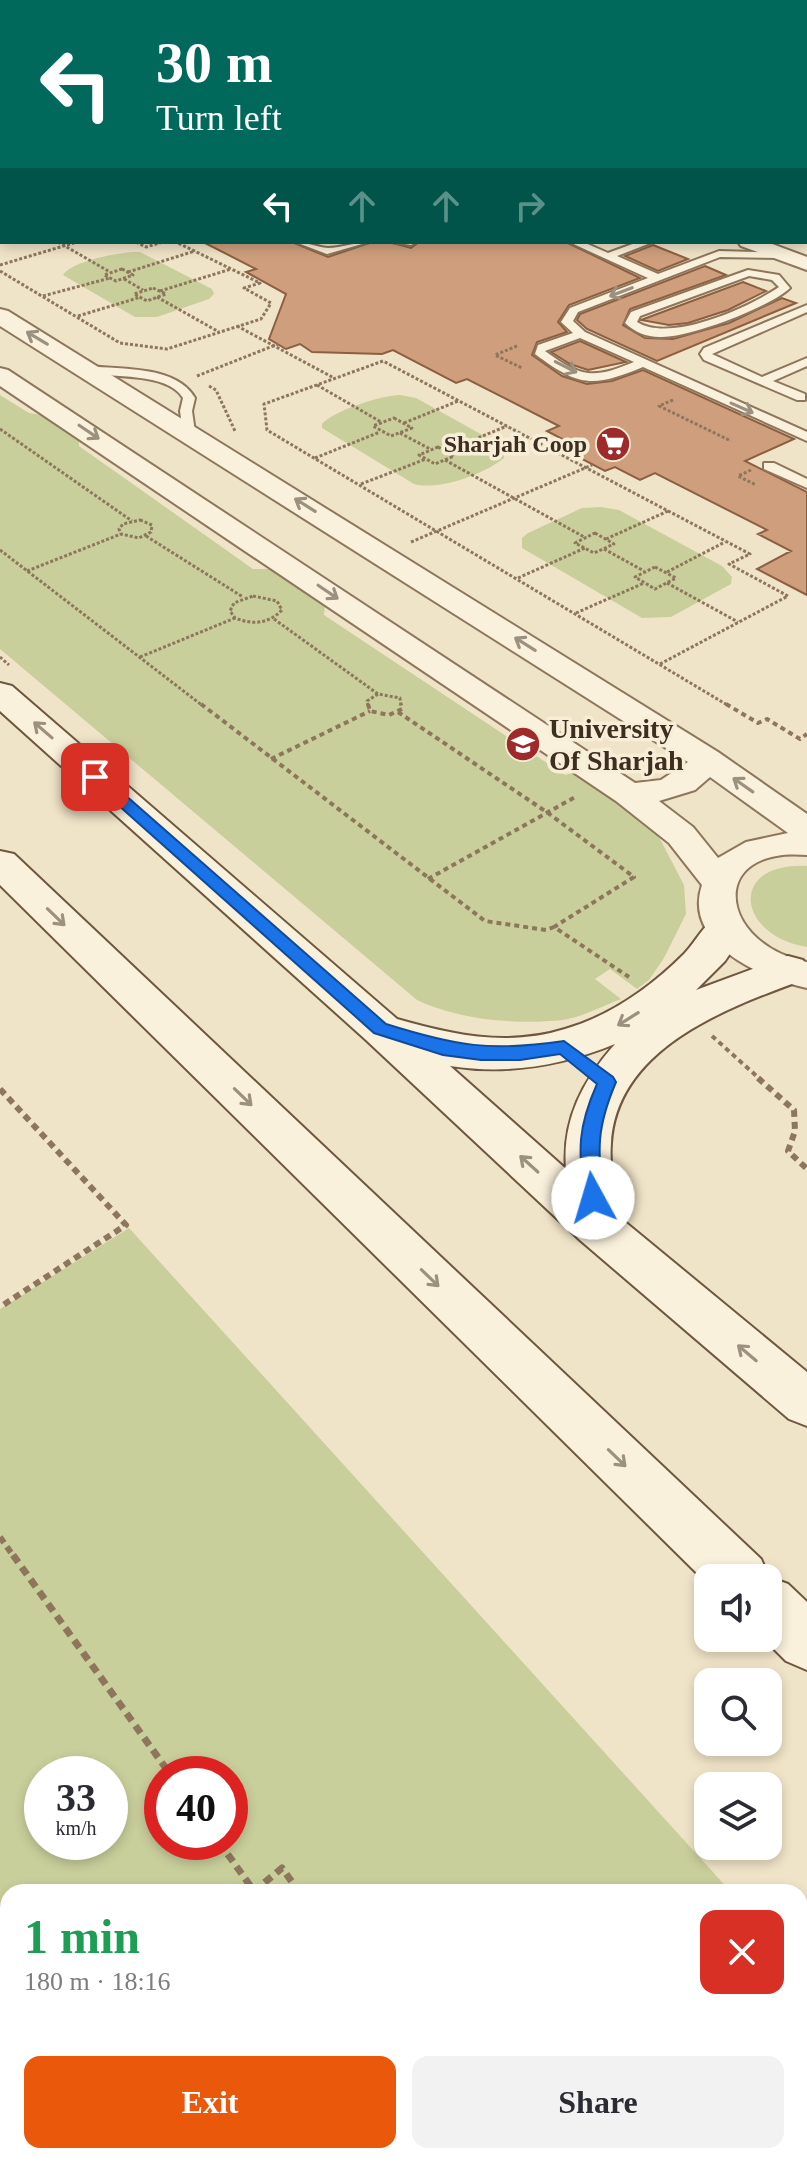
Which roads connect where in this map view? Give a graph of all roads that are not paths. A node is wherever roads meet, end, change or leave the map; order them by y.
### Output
1 (306, 244) edge
2 (356, 244) edge
3 (579, 244) edge
4 (642, 244) edge
5 (754, 244) edge
6 (721, 248) edge
7 (784, 255) junction
8 (608, 256) junction
9 (806, 264) edge
10 (775, 277) junction
11 (658, 278) junction
12 (807, 308) edge
13 (0, 316) edge
14 (581, 334) junction
15 (807, 362) edge
16 (643, 363) junction
17 (0, 375) edge
18 (762, 381) junction
19 (805, 397) edge
20 (807, 437) edge
21 (769, 466) dead end
22 (807, 484) edge
23 (6, 680) edge
24 (706, 759) junction
25 (628, 794) junction
26 (807, 830) edge
27 (807, 844) edge
28 (0, 863) edge
29 (718, 882) junction
30 (726, 930) junction
31 (798, 973) edge
32 (679, 1002) junction
33 (380, 1028) junction
34 (564, 1047) junction
35 (607, 1082) junction
36 (597, 1226) junction
37 (807, 1403) edge
38 (726, 1564) edge
39 (782, 1617) edge
40 (807, 1641) edge

1 - 2 lane
3 - 8 lane
4 - 8 lane
5 - 7 street
6 - 7 lane
6 - 11 lane
7 - 9 street
8 - 11 lane
9 - 10 lane
10 - 10 lane
11 -> 14 lane
12 - 18 lane
24 -> 13 street
14 - 16 lane
14 -> 16 lane
15 - 18 lane
16 -> 20 lane
17 -> 25 street
18 - 19 lane
21 - 22 lane
33 -> 23 street
24 - 25 street
26 -> 24 street
25 - 29 street
27 - 29 street
28 -> 38 street
29 - 30 street
30 - 31 street
30 - 32 street
31 - 32 street
32 -> 34 street
32 - 35 street
33 - 34 street
36 -> 33 street
34 - 35 street
35 - 36 street
37 -> 36 street
39 - 40 street

